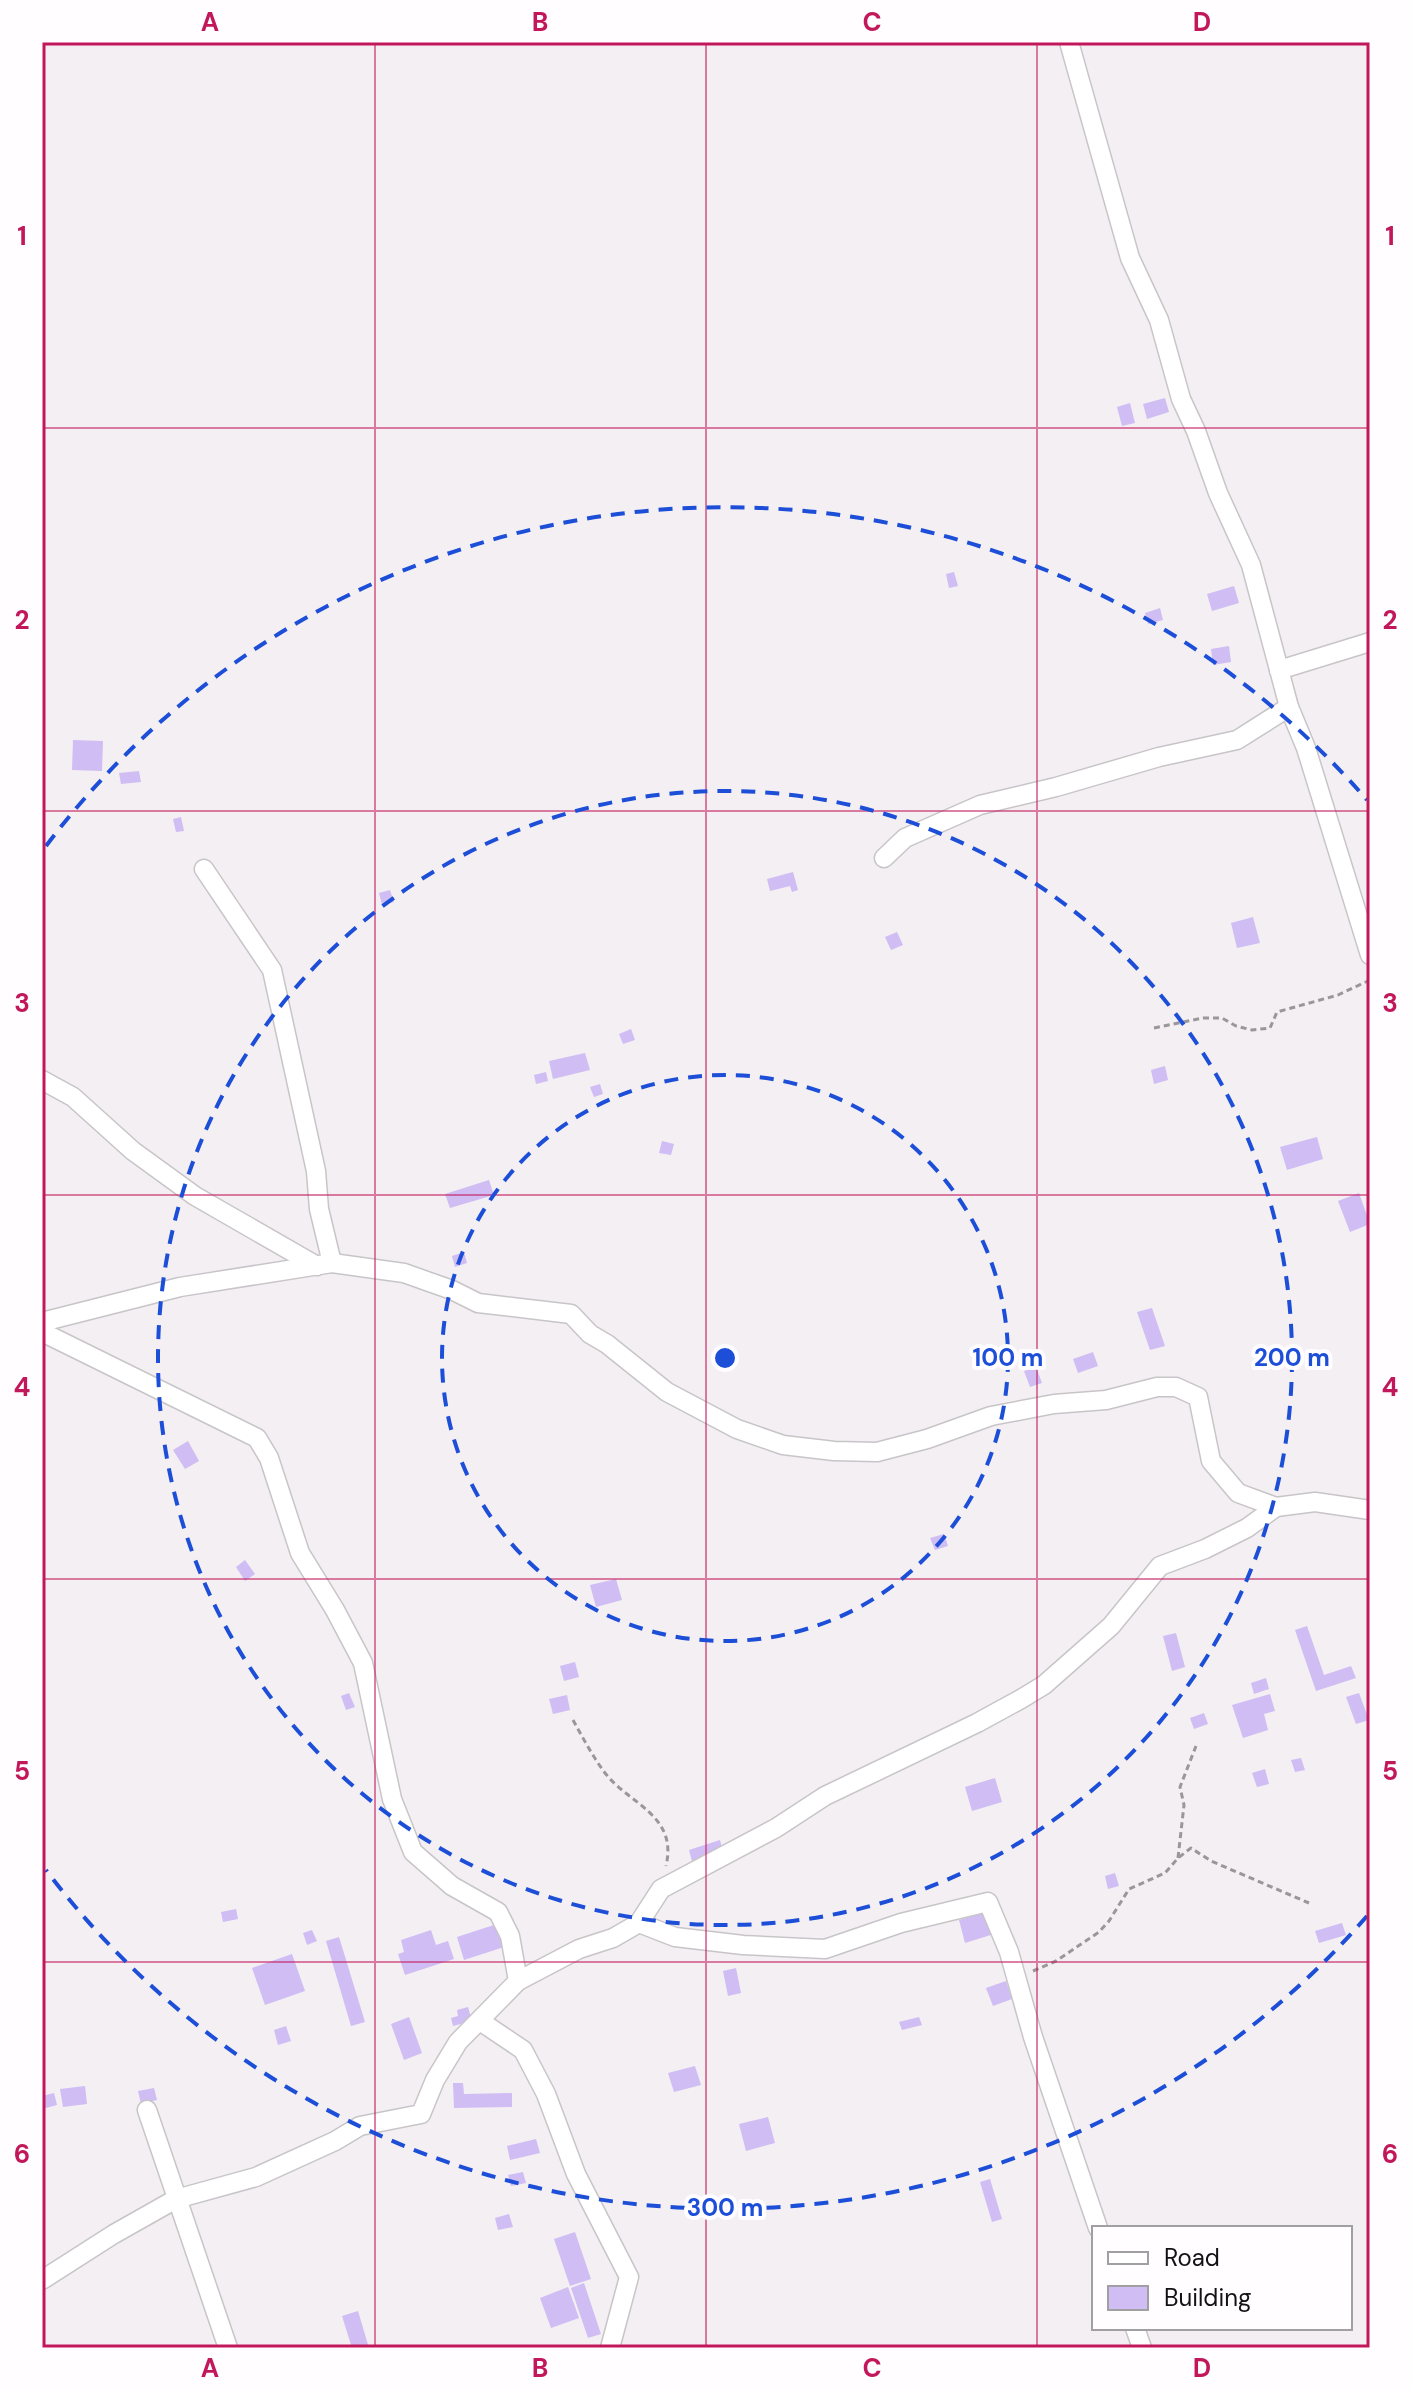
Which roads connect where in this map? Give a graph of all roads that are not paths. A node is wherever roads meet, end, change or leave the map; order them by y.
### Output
1 (1069, 42) edge
2 (1370, 642) edge
3 (1279, 670) junction
4 (1289, 707) junction
5 (884, 858) dead end
6 (204, 869) dead end
7 (1370, 955) edge
8 (42, 1080) edge
9 (324, 1264) junction
10 (42, 1322) edge
11 (42, 1332) edge
12 (1276, 1507) junction
13 (1370, 1510) edge
14 (639, 1923) junction
15 (518, 1981) junction
16 (480, 2021) junction
17 (147, 2110) dead end
18 (176, 2199) junction
19 (1097, 2226) edge
20 (42, 2280) edge
21 (228, 2348) edge
22 (610, 2348) edge

1 - 3 street
2 - 3 street
3 - 4 street
4 - 5 street
4 - 7 street
6 - 9 street
8 - 9 street
9 - 10 street
9 - 12 street
11 - 15 street
12 - 13 street
12 - 14 street
14 - 15 street
14 - 19 street
15 - 16 street
16 - 18 street
16 - 22 street
17 - 18 street
18 - 20 street
18 - 21 street

